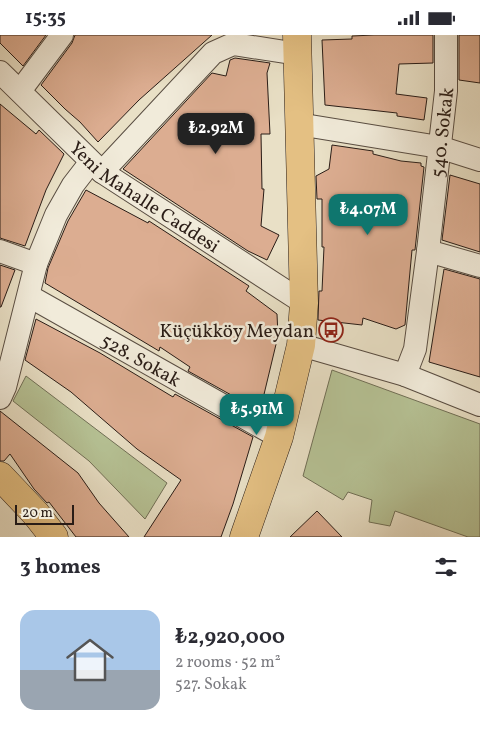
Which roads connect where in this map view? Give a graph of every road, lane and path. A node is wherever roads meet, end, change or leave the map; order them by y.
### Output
1 (62, 35) edge
2 (446, 35) edge
3 (297, 45) edge
4 (0, 72) edge
5 (20, 91) junction
6 (298, 124) junction
7 (439, 147) junction
8 (480, 160) edge
9 (96, 167) junction
10 (0, 251) edge
11 (428, 251) junction
12 (36, 264) junction
13 (480, 266) edge
14 (29, 296) junction
15 (304, 303) junction
16 (301, 345) junction
17 (405, 375) junction
18 (0, 398) edge
19 (480, 405) edge
20 (279, 437) junction
21 (0, 476) edge
22 (54, 537) edge
23 (244, 537) edge

1 - 5 street
2 - 7 street, 540. Sokak
3 - 6 main road
3 - 9 street
4 - 5 street, Yeni Mahalle Caddesi
5 - 9 street, Yeni Mahalle Caddesi
6 - 7 street
6 - 15 main road
7 - 8 street
7 - 11 street, 540. Sokak
9 - 12 street
9 - 15 street, Yeni Mahalle Caddesi
10 - 12 street
11 - 13 street
11 - 17 street, 540. Sokak
12 - 14 street
14 - 18 street
14 - 20 street, 528. Sokak
15 - 16 main road
16 - 17 street
16 - 20 main road
17 - 19 street
20 - 23 main road
21 - 22 main road

